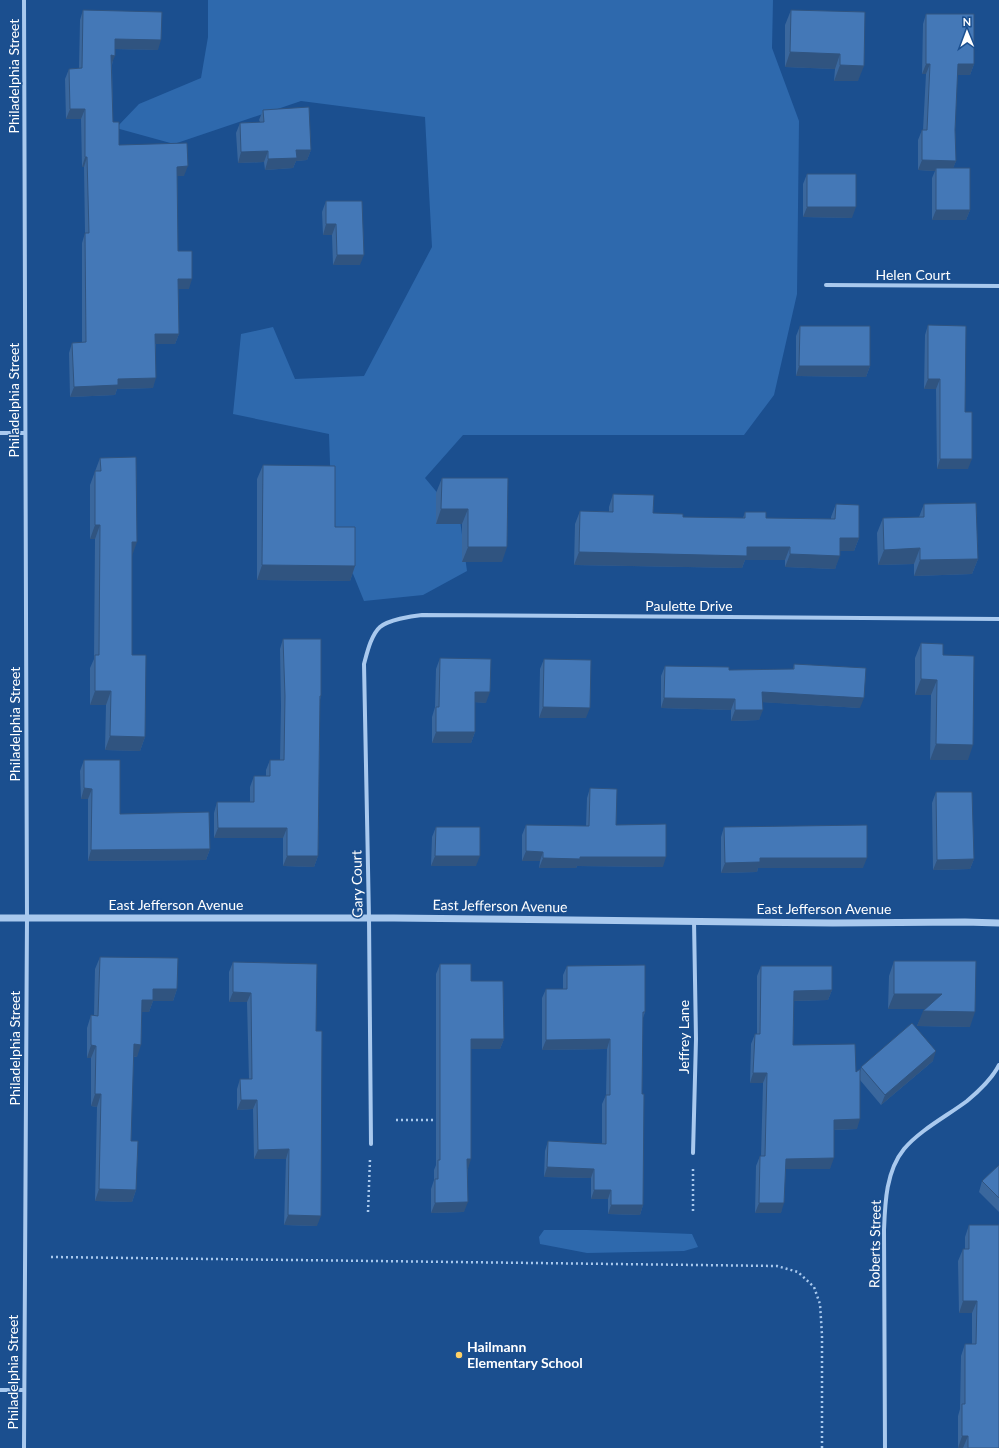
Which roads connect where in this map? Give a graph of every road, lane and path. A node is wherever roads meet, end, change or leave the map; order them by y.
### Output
1 (24, 0) edge
2 (826, 285) dead end
3 (999, 286) edge
4 (0, 433) edge
5 (25, 433) junction
6 (999, 619) edge
7 (380, 627) joint
8 (0, 918) edge
9 (27, 918) junction
10 (369, 918) junction
11 (694, 921) junction
12 (999, 923) edge
13 (999, 1065) edge
14 (396, 1120) dead end
15 (436, 1120) dead end
16 (371, 1144) joint
17 (693, 1153) dead end
18 (693, 1183) dead end
19 (368, 1212) dead end
20 (693, 1214) dead end
21 (51, 1257) dead end
22 (0, 1390) edge
23 (24, 1390) junction
24 (24, 1448) edge
25 (822, 1448) edge
26 (885, 1448) edge

1 - 5 street, Philadelphia Street
2 - 3 street, Helen Court
4 - 5 street
5 - 9 street, Philadelphia Street
6 - 7 street, Paulette Drive
7 - 10 street, Gary Court
8 - 9 street, East Jefferson Avenue
9 - 10 street, East Jefferson Avenue
9 - 23 street, Philadelphia Street
10 - 11 street, East Jefferson Avenue
10 - 16 street, Gary Court
11 - 12 street, East Jefferson Avenue
11 - 17 street, Jeffrey Lane
13 - 26 street, Roberts Street
14 - 15 path
16 - 19 path
18 - 20 path
21 - 25 path
22 - 23 street
23 - 24 street, Philadelphia Street

